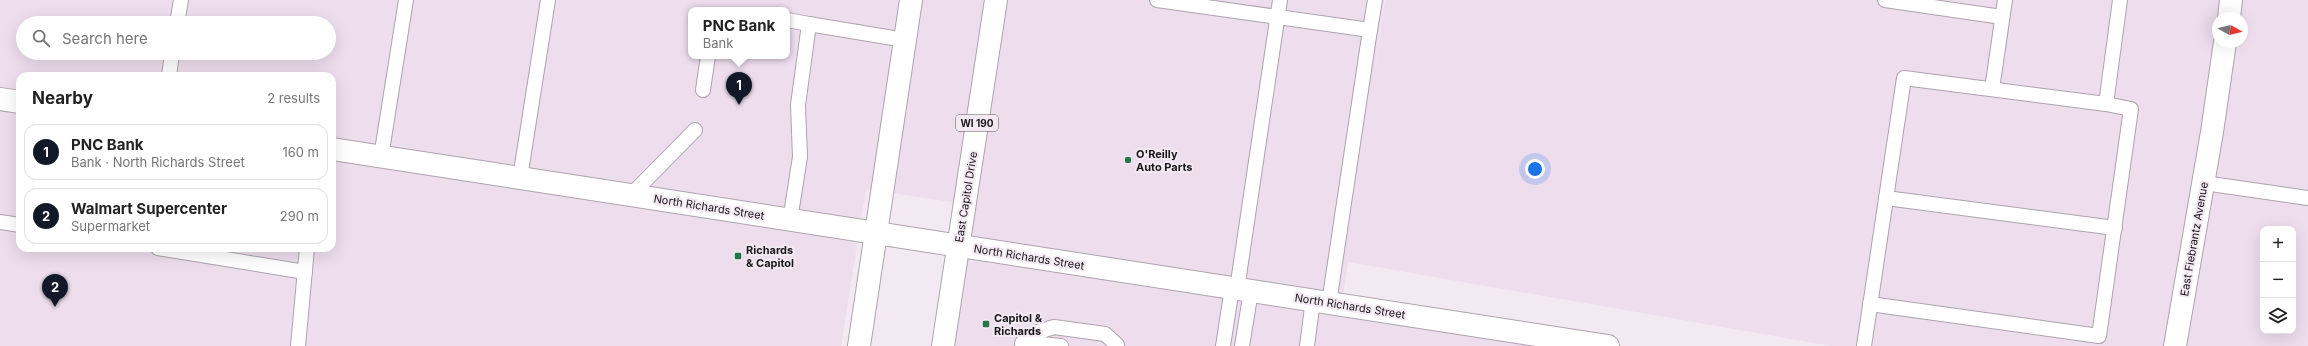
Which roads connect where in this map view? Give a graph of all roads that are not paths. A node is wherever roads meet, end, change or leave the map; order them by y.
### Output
1 (181, 0) edge
2 (406, 0) edge
3 (548, 0) edge
4 (911, 0) edge
5 (996, 0) edge
6 (1157, 0) edge
7 (1280, 0) edge
8 (1375, 0) edge
9 (1885, 0) edge
10 (2005, 0) edge
11 (2120, 0) edge
12 (2231, 0) edge
13 (2230, 12) edge
14 (178, 16) edge
15 (1277, 17) junction
16 (2002, 17) junction
17 (790, 21) edge
18 (810, 24) junction
19 (1370, 30) junction
20 (905, 40) junction
21 (2224, 48) edge
22 (708, 59) edge
23 (171, 60) edge
24 (170, 72) edge
25 (1992, 89) junction
26 (703, 90) dead end
27 (0, 99) edge
28 (16, 101) edge
29 (2106, 104) junction
30 (696, 130) dead end
31 (336, 150) edge
32 (381, 157) junction
33 (520, 178) junction
34 (2204, 183) junction
35 (631, 195) junction
36 (1886, 198) junction
37 (2308, 198) edge
38 (790, 220) junction
39 (0, 222) edge
40 (16, 224) edge
41 (2115, 228) junction
42 (876, 232) junction
43 (958, 246) junction
44 (182, 252) edge
45 (307, 252) edge
46 (305, 272) junction
47 (1240, 289) junction
48 (1321, 301) junction
49 (1870, 304) junction
50 (1022, 344) edge
51 (298, 346) edge
52 (859, 346) edge
53 (943, 346) edge
54 (1060, 346) edge
55 (1116, 346) edge
56 (1120, 346) edge
57 (1223, 346) edge
58 (1242, 346) edge
59 (1307, 346) edge
60 (1608, 346) edge
61 (1864, 346) edge
62 (2175, 346) edge

1 - 14 lane
2 - 32 lane
3 - 33 lane
4 - 20 street
5 - 43 street, East Capitol Drive / WI 190
6 - 15 lane
7 - 15 lane
8 - 19 lane
9 - 16 lane
10 - 16 lane
11 - 29 lane
12 - 13 street
15 - 19 lane
15 - 47 lane
16 - 25 lane
17 - 18 lane
18 - 20 lane
18 - 38 lane
19 - 48 lane
20 - 42 street
21 - 34 street, East Fiebrantz Avenue
22 - 26 lane
23 - 24 lane
25 - 29 lane
25 - 36 lane
27 - 28 street
29 - 41 lane
30 - 35 lane
31 - 32 street, North Richards Street
32 - 33 street, North Richards Street
33 - 35 street, North Richards Street
34 - 37 lane
34 - 62 street, East Fiebrantz Avenue
35 - 38 street, North Richards Street
36 - 41 lane
36 - 49 lane
38 - 42 street, North Richards Street
39 - 40 lane
41 - 49 lane
42 - 43 street, North Richards Street
42 - 52 street
43 - 47 street, North Richards Street
43 - 53 street, East Capitol Drive / WI 190
44 - 46 lane
45 - 46 lane
46 - 51 lane
47 - 48 street, North Richards Street
47 - 57 lane
47 - 58 lane
48 - 59 lane
48 - 60 street, North Richards Street
49 - 61 lane
50 - 54 lane
50 - 55 lane
55 - 56 lane

